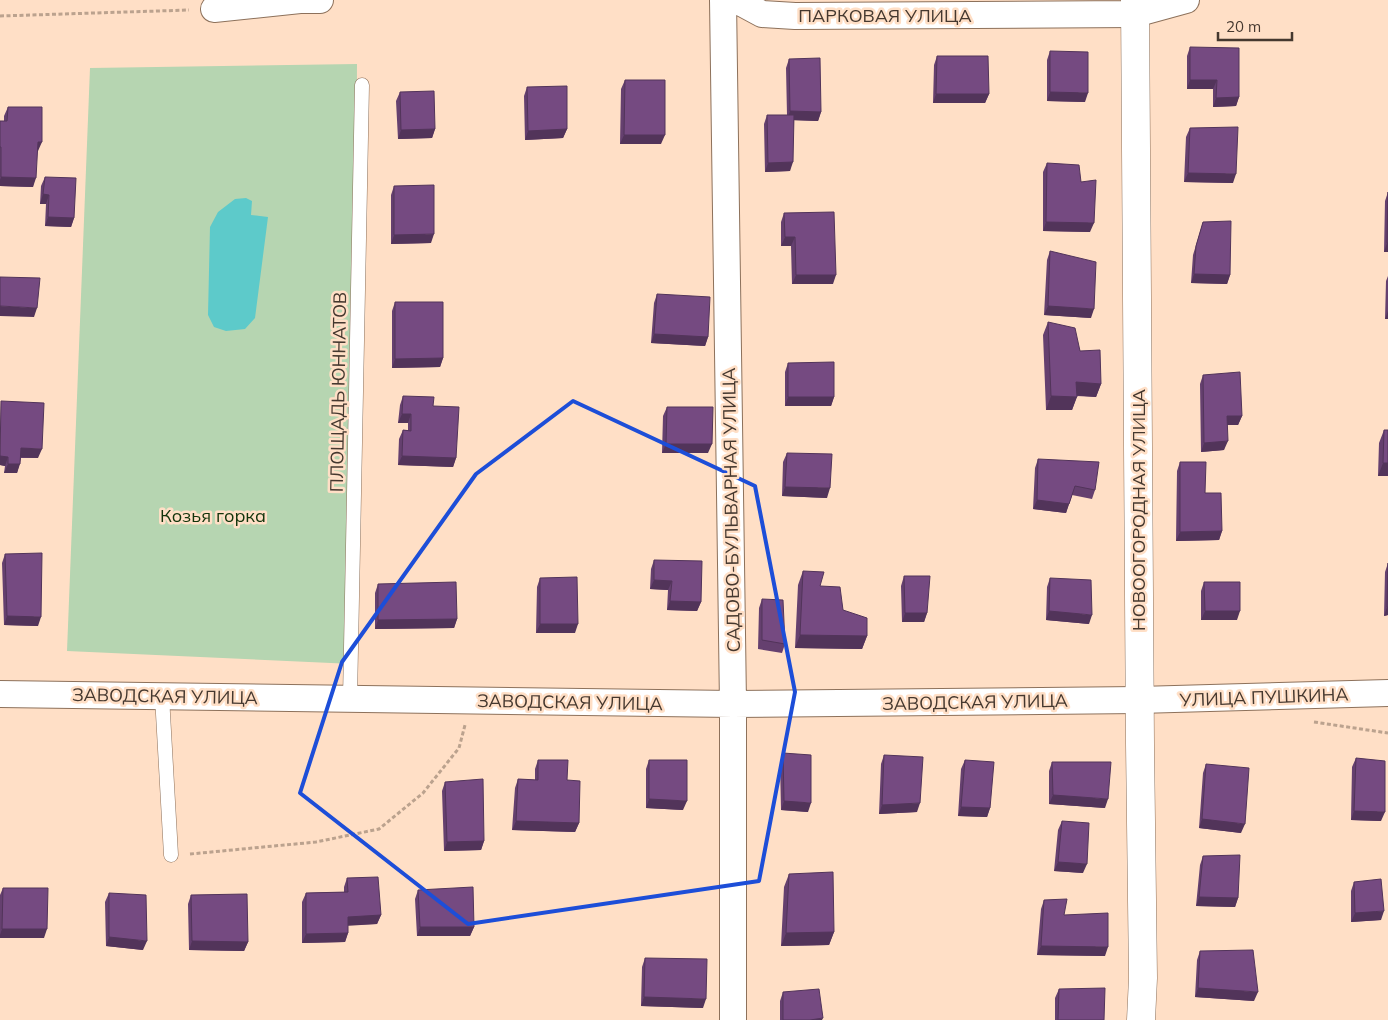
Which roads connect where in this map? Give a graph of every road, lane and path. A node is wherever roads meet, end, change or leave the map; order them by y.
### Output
1 (320, 0) edge
2 (723, 0) edge
3 (736, 0) edge
4 (1186, 0) edge
5 (1135, 7) edge
6 (214, 9) joint
7 (0, 16) edge
8 (362, 85) dead end
9 (1388, 693) edge
10 (0, 694) edge
11 (162, 696) junction
12 (350, 699) junction
13 (470, 700) junction
14 (1139, 700) junction
15 (734, 704) junction
16 (171, 855) joint
17 (733, 1020) edge
18 (1142, 1020) edge

1 - 6 street
2 - 15 street, САДОВО-БУЛЬВАРНАЯ УЛИЦА
3 - 5 street, ПАРКОВАЯ УЛИЦА
4 - 5 street, ПАРКОВАЯ УЛИЦА
5 - 14 street, НОВООГОРОДНАЯ УЛИЦА
6 - 7 path
8 - 12 lane, ПЛОЩАДЬ ЮННАТОВ
9 - 14 street, УЛИЦА ПУШКИНА
10 - 11 street, ЗАВОДСКАЯ УЛИЦА
11 - 12 street, ЗАВОДСКАЯ УЛИЦА
11 - 16 lane
12 - 13 street, ЗАВОДСКАЯ УЛИЦА
13 - 15 street, ЗАВОДСКАЯ УЛИЦА
13 - 16 path
14 - 15 street, ЗАВОДСКАЯ УЛИЦА
14 - 18 street, НОВООГОРОДНАЯ УЛИЦА
15 - 17 street, САДОВО-БУЛЬВАРНАЯ УЛИЦА

